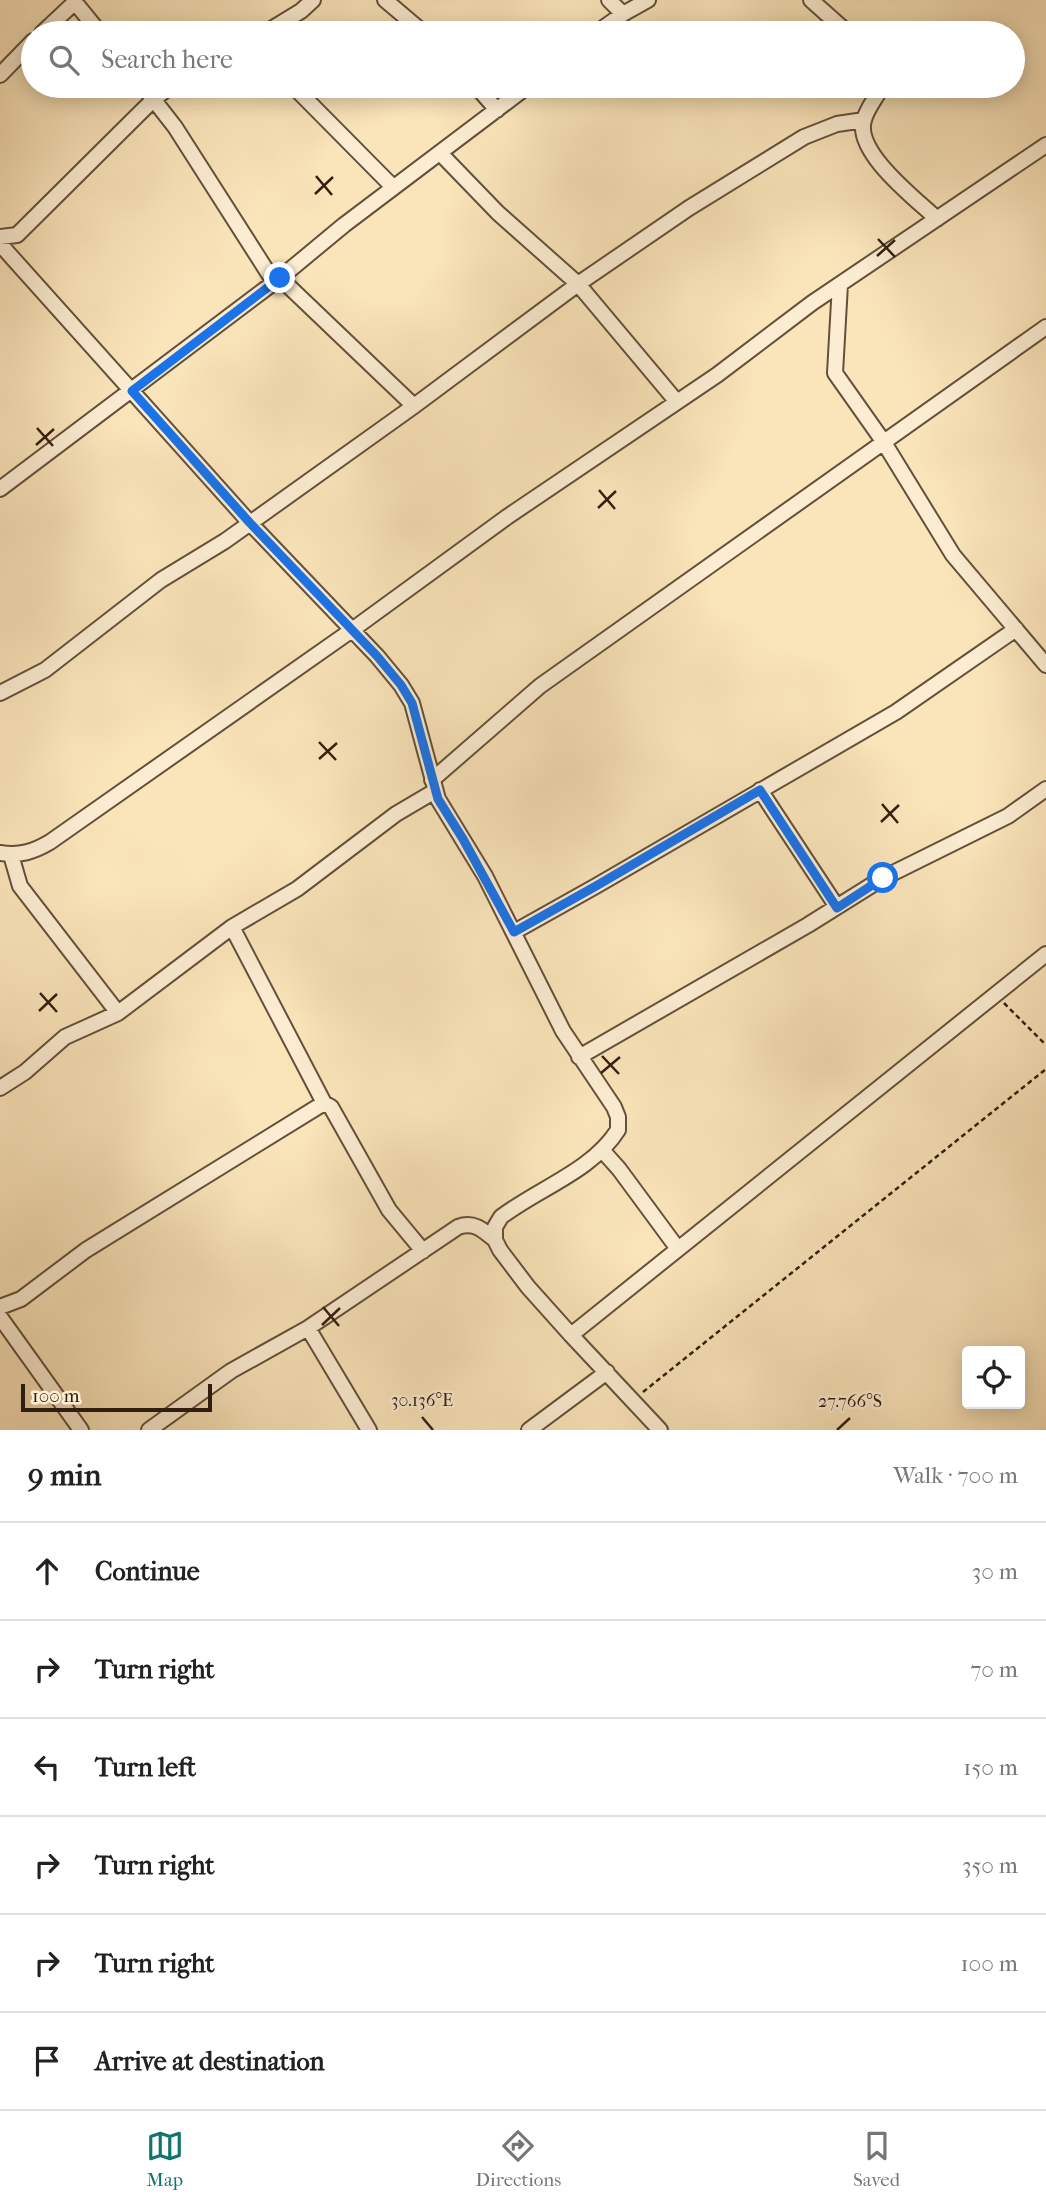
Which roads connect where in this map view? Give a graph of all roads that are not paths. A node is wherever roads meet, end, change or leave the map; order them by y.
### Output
1 (92, 0) edge
2 (313, 0) edge
3 (385, 0) edge
4 (609, 0) edge
5 (649, 0) edge
6 (811, 0) edge
7 (72, 4) edge
8 (623, 14) junction
9 (54, 21) edge
10 (88, 21) edge
11 (285, 21) edge
12 (410, 21) edge
13 (613, 21) edge
14 (835, 21) edge
15 (21, 53) edge
16 (0, 75) edge
17 (305, 98) edge
18 (486, 98) edge
19 (512, 98) edge
20 (875, 98) edge
21 (154, 99) joint
22 (497, 110) junction
23 (863, 120) junction
24 (1046, 145) edge
25 (440, 153) junction
26 (393, 187) junction
27 (937, 219) junction
28 (0, 237) edge
29 (0, 244) edge
30 (277, 280) junction
31 (578, 284) junction
32 (840, 284) junction
33 (1046, 327) edge
34 (132, 391) junction
35 (677, 402) junction
36 (414, 405) junction
37 (883, 441) junction
38 (0, 489) edge
39 (250, 523) junction
40 (1016, 629) junction
41 (352, 630) junction
42 (1046, 665) edge
43 (0, 694) edge
44 (434, 785) junction
45 (1046, 789) edge
46 (760, 790) junction
47 (6, 854) edge
48 (837, 908) junction
49 (232, 927) junction
50 (514, 932) junction
51 (1046, 954) edge
52 (118, 1013) junction
53 (579, 1057) junction
54 (0, 1088) edge
55 (324, 1103) junction
56 (602, 1150) junction
57 (495, 1240) junction
58 (678, 1249) junction
59 (423, 1251) junction
60 (0, 1307) edge
61 (0, 1317) edge
62 (308, 1328) junction
63 (571, 1335) junction
64 (607, 1372) junction
65 (81, 1430) edge
66 (149, 1430) edge
67 (369, 1430) edge
68 (529, 1430) edge
69 (660, 1430) edge

1 - 7 street
2 - 11 street
3 - 12 street
4 - 8 street
5 - 8 street
6 - 14 street
7 - 9 street
7 - 10 street
8 - 13 street
15 - 16 street
17 - 26 street
18 - 22 street
19 - 22 street
20 - 23 street
21 - 28 street
21 - 30 street
22 - 25 street
23 - 27 street
23 - 31 street
24 - 27 street
25 - 26 street
25 - 31 street
26 - 30 street
27 - 32 street
29 - 34 street
30 - 34 street
30 - 36 street
31 - 35 street
31 - 36 street
32 - 35 street
32 - 37 street
33 - 37 street
34 - 38 street
34 - 39 street
35 - 41 street
36 - 39 street
37 - 40 street
37 - 44 street
39 - 41 street
39 - 43 street
40 - 42 street
40 - 46 street
41 - 44 street
41 - 47 street
44 - 49 street
44 - 50 street
45 - 48 street
46 - 48 street
46 - 50 street
47 - 52 street
48 - 53 street
49 - 52 street
49 - 55 street
50 - 53 street
51 - 58 street
52 - 54 street
53 - 56 street
55 - 59 street
55 - 60 street
56 - 57 street
56 - 58 street
57 - 59 street
57 - 63 street
58 - 63 street
59 - 62 street
61 - 65 street
62 - 66 street
62 - 67 street
63 - 64 street
64 - 68 street
64 - 69 street

